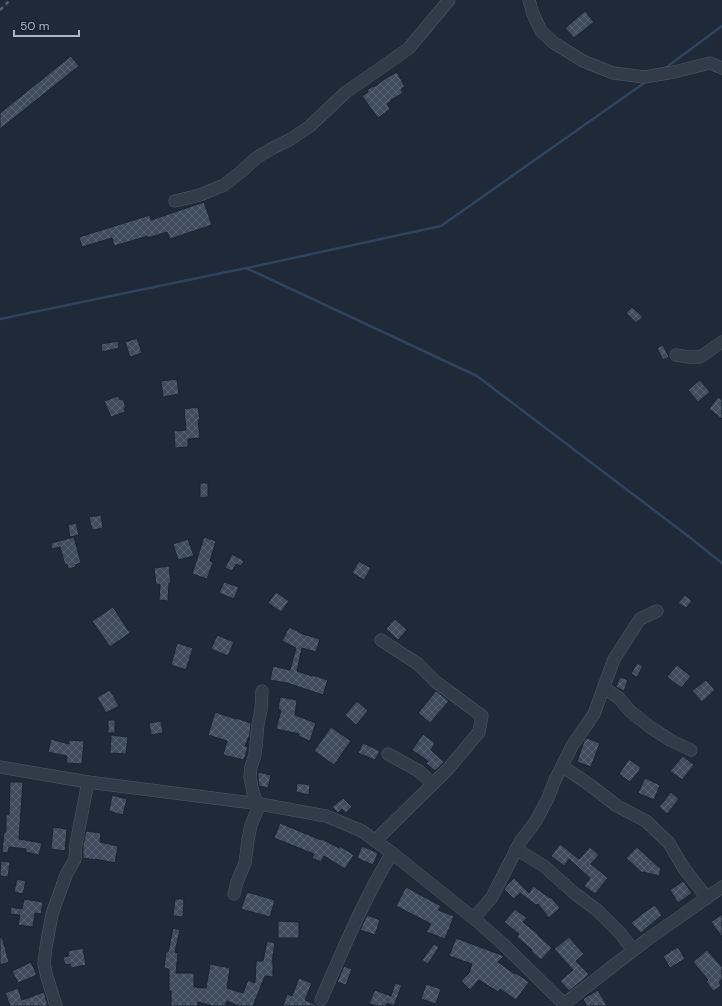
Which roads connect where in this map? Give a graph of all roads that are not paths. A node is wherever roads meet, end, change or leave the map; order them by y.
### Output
1 (449, 0) edge
2 (530, 0) edge
3 (722, 68) edge
4 (175, 201) dead end
5 (722, 342) edge
6 (676, 355) dead end
7 (657, 611) dead end
8 (381, 640) dead end
9 (604, 688) junction
10 (262, 691) dead end
11 (690, 750) dead end
12 (388, 754) dead end
13 (562, 766) junction
14 (0, 767) edge
15 (88, 782) junction
16 (433, 784) junction
17 (260, 804) junction
18 (376, 841) junction
19 (516, 849) junction
20 (392, 853) junction
21 (722, 887) edge
22 (234, 894) dead end
23 (707, 898) junction
24 (474, 918) junction
25 (633, 950) junction
26 (321, 1000) dead end
27 (565, 1005) edge
28 (56, 1006) edge

1 - 4 street
2 - 3 street
5 - 6 street
7 - 9 street
8 - 16 street
9 - 11 street
9 - 13 street
10 - 17 street
12 - 16 street
13 - 19 street
13 - 23 street
14 - 15 street
15 - 17 street
15 - 28 street
16 - 18 street
17 - 18 street
17 - 22 street
18 - 20 street
19 - 24 street
19 - 25 street
20 - 24 street
20 - 26 street
21 - 23 street
23 - 25 street
24 - 27 street
25 - 27 street

